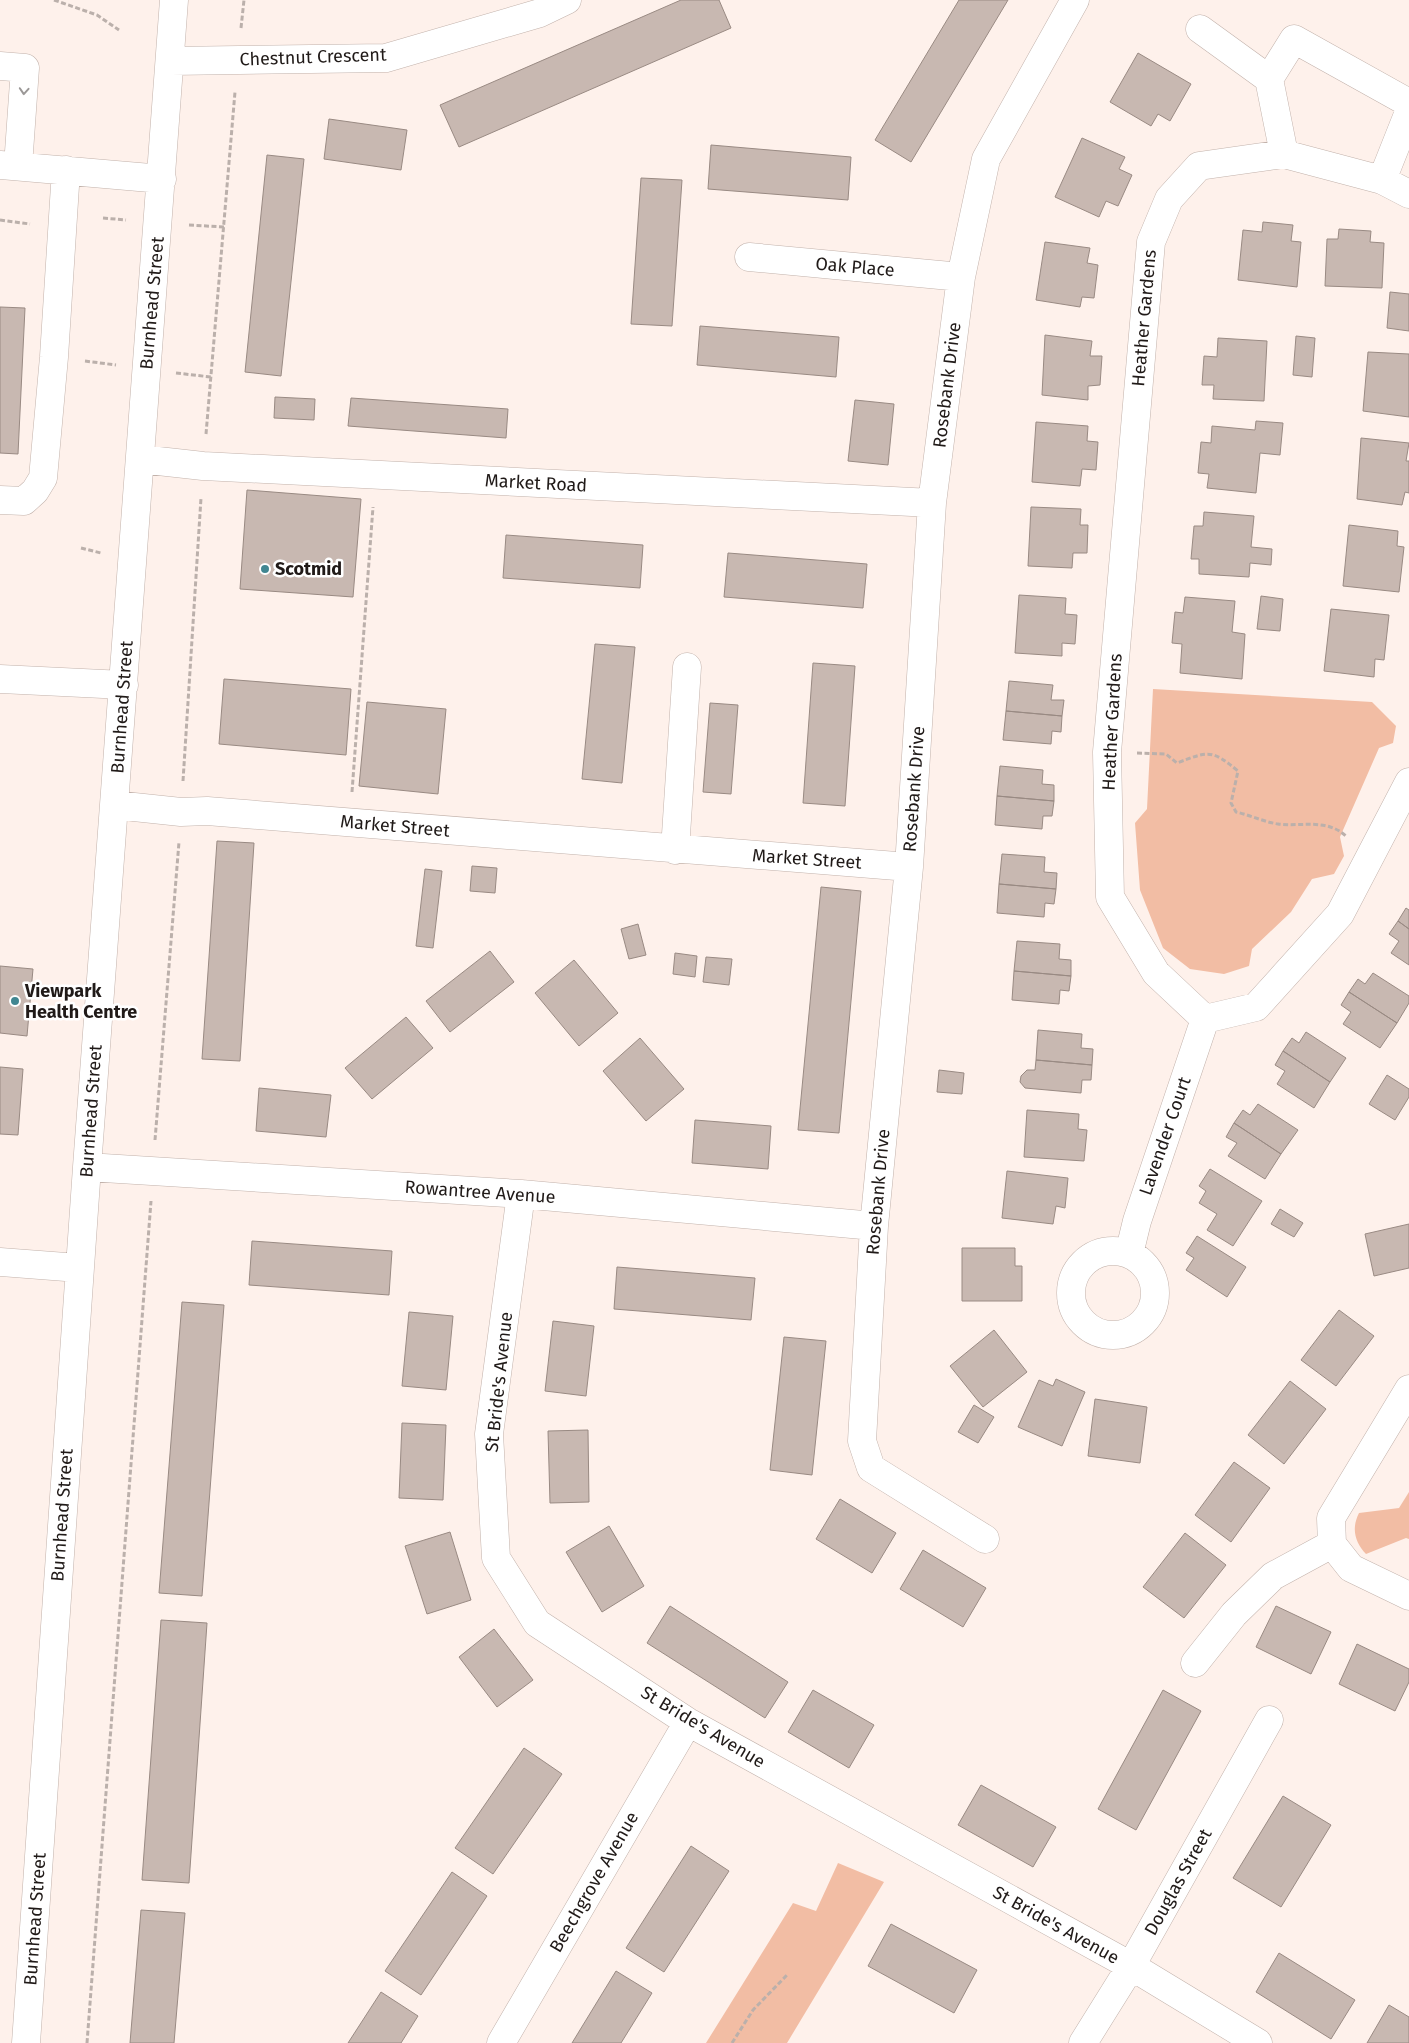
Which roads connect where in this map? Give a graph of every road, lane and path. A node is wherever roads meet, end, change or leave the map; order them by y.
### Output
1 (54, 0) edge
2 (174, 0) edge
3 (244, 0) edge
4 (566, 0) edge
5 (1075, 0) edge
6 (1200, 29) dead end
7 (119, 30) dead end
8 (237, 60) junction
9 (171, 61) junction
10 (0, 66) edge
11 (1269, 79) junction
12 (1409, 103) edge
13 (1409, 112) edge
14 (1284, 154) junction
15 (9, 165) edge
16 (66, 170) junction
17 (162, 179) junction
18 (1382, 180) junction
19 (1409, 194) edge
20 (749, 257) dead end
21 (961, 277) junction
22 (140, 459) junction
23 (203, 466) junction
24 (376, 474) junction
25 (0, 500) edge
26 (932, 503) junction
27 (687, 667) dead end
28 (0, 679) edge
29 (124, 685) junction
30 (1107, 752) junction
31 (1409, 782) edge
32 (115, 805) junction
33 (181, 812) junction
34 (349, 822) junction
35 (675, 850) junction
36 (1369, 858) junction
37 (909, 867) junction
38 (1205, 1019) junction
39 (86, 1166) junction
40 (153, 1171) junction
41 (520, 1194) junction
42 (874, 1226) junction
43 (1130, 1254) dead end
44 (0, 1262) edge
45 (79, 1268) junction
46 (1409, 1389) edge
47 (985, 1539) dead end
48 (1332, 1544) junction
49 (1409, 1596) edge
50 (1195, 1663) dead end
51 (1269, 1720) dead end
52 (688, 1722) junction
53 (1131, 1966) junction
54 (787, 1975) dead end
55 (26, 2043) edge
56 (87, 2043) edge
57 (501, 2043) edge
58 (732, 2043) edge
59 (1084, 2043) edge
60 (1258, 2043) edge

1 - 7 path
2 - 9 street, Burnhead Street
3 - 8 path
4 - 8 street, Chestnut Crescent
5 - 21 street, Rosebank Drive
6 - 11 street
8 - 9 street, Chestnut Crescent
8 - 23 path
9 - 17 street, Burnhead Street
10 -> 15 street
11 - 12 street
11 - 14 street
13 - 18 street
14 - 18 street, Heather Gardens
14 - 30 street, Heather Gardens
15 - 16 street
16 - 17 street
16 - 25 street
17 - 22 street, Burnhead Street
18 - 19 street, Heather Gardens
20 - 21 street, Oak Place
21 - 26 street, Rosebank Drive
22 - 23 street, Market Road
22 - 29 street, Burnhead Street
23 - 24 street, Market Road
23 - 33 path
24 - 26 street, Market Road
24 - 34 path
26 - 37 street, Rosebank Drive
27 - 35 street
28 - 29 street
29 - 32 street, Burnhead Street
30 - 36 path
30 - 38 street, Heather Gardens
31 - 36 street
32 - 33 street, Market Street
32 - 39 street, Burnhead Street
33 - 34 street, Market Street
33 - 40 path
34 - 35 street, Market Street
35 - 37 street, Market Street
36 - 38 street
37 - 42 street, Rosebank Drive
38 - 43 street, Lavender Court
39 - 40 street, Rowantree Avenue
39 - 45 street, Burnhead Street
40 - 41 street, Rowantree Avenue
40 - 56 path
41 - 42 street, Rowantree Avenue
41 - 52 street, St Bride's Avenue
42 - 47 street, Rosebank Drive
44 - 45 street
45 - 55 street, Burnhead Street
46 - 48 street
48 - 49 street
48 - 50 street
51 - 53 street, Douglas Street
52 - 53 street, St Bride's Avenue
52 - 57 street, Beechgrove Avenue
53 - 59 street, Douglas Street
53 - 60 street, St Bride's Avenue
54 - 58 path

